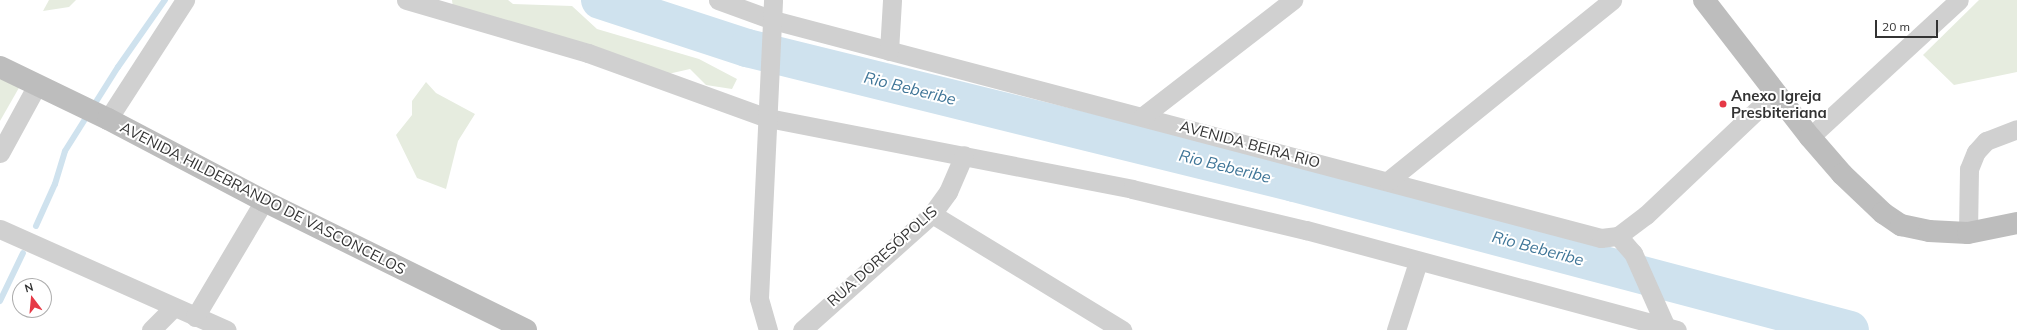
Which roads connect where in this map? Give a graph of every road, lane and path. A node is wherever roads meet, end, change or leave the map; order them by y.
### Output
1 (184, 0) edge
2 (406, 0) edge
3 (718, 0) edge
4 (773, 0) edge
5 (892, 0) edge
6 (1293, 0) edge
7 (1612, 0) edge
8 (1704, 0) edge
9 (1959, 0) edge
10 (772, 28) junction
11 (889, 51) junction
12 (0, 67) edge
13 (37, 85) junction
14 (1775, 93) junction
15 (98, 114) junction
16 (1142, 116) junction
17 (768, 118) junction
18 (2017, 129) edge
19 (1810, 137) junction
20 (0, 153) edge
21 (964, 155) junction
22 (1388, 181) junction
23 (264, 201) junction
24 (932, 214) junction
25 (2017, 222) edge
26 (0, 229) edge
27 (1968, 233) junction
28 (1614, 237) junction
29 (1418, 262) junction
30 (173, 308) junction
31 (196, 317) junction
32 (1661, 324) edge
33 (152, 330) edge
34 (225, 330) edge
35 (526, 330) edge
36 (768, 330) edge
37 (802, 330) edge
38 (1122, 330) edge
39 (1396, 330) edge

1 - 15 street
2 - 17 street
3 - 10 street, AVENIDA BEIRA RIO
4 - 10 street
5 - 11 street
6 - 16 street
7 - 22 street
8 - 14 street
9 - 19 street
10 - 11 street, AVENIDA BEIRA RIO
10 - 17 street
11 - 16 street, AVENIDA BEIRA RIO
12 - 13 street, AVENIDA HILDEBRANDO DE VASCONCELOS
13 - 15 street, AVENIDA HILDEBRANDO DE VASCONCELOS
13 - 20 street
14 - 19 street
14 - 28 street
15 - 23 street, AVENIDA HILDEBRANDO DE VASCONCELOS
16 - 22 street, AVENIDA BEIRA RIO
17 - 21 street
17 - 36 street
18 - 27 street
19 - 27 street
21 - 24 street, RUA DORESÓPOLIS
21 - 29 street
22 - 28 street, AVENIDA BEIRA RIO
23 - 31 street
23 - 35 street, AVENIDA HILDEBRANDO DE VASCONCELOS
24 - 37 street, RUA DORESÓPOLIS
24 - 38 street
25 - 27 street
26 - 30 street
28 - 32 street
29 - 32 street
29 - 39 street
30 - 31 street
30 - 33 street
31 - 34 street

